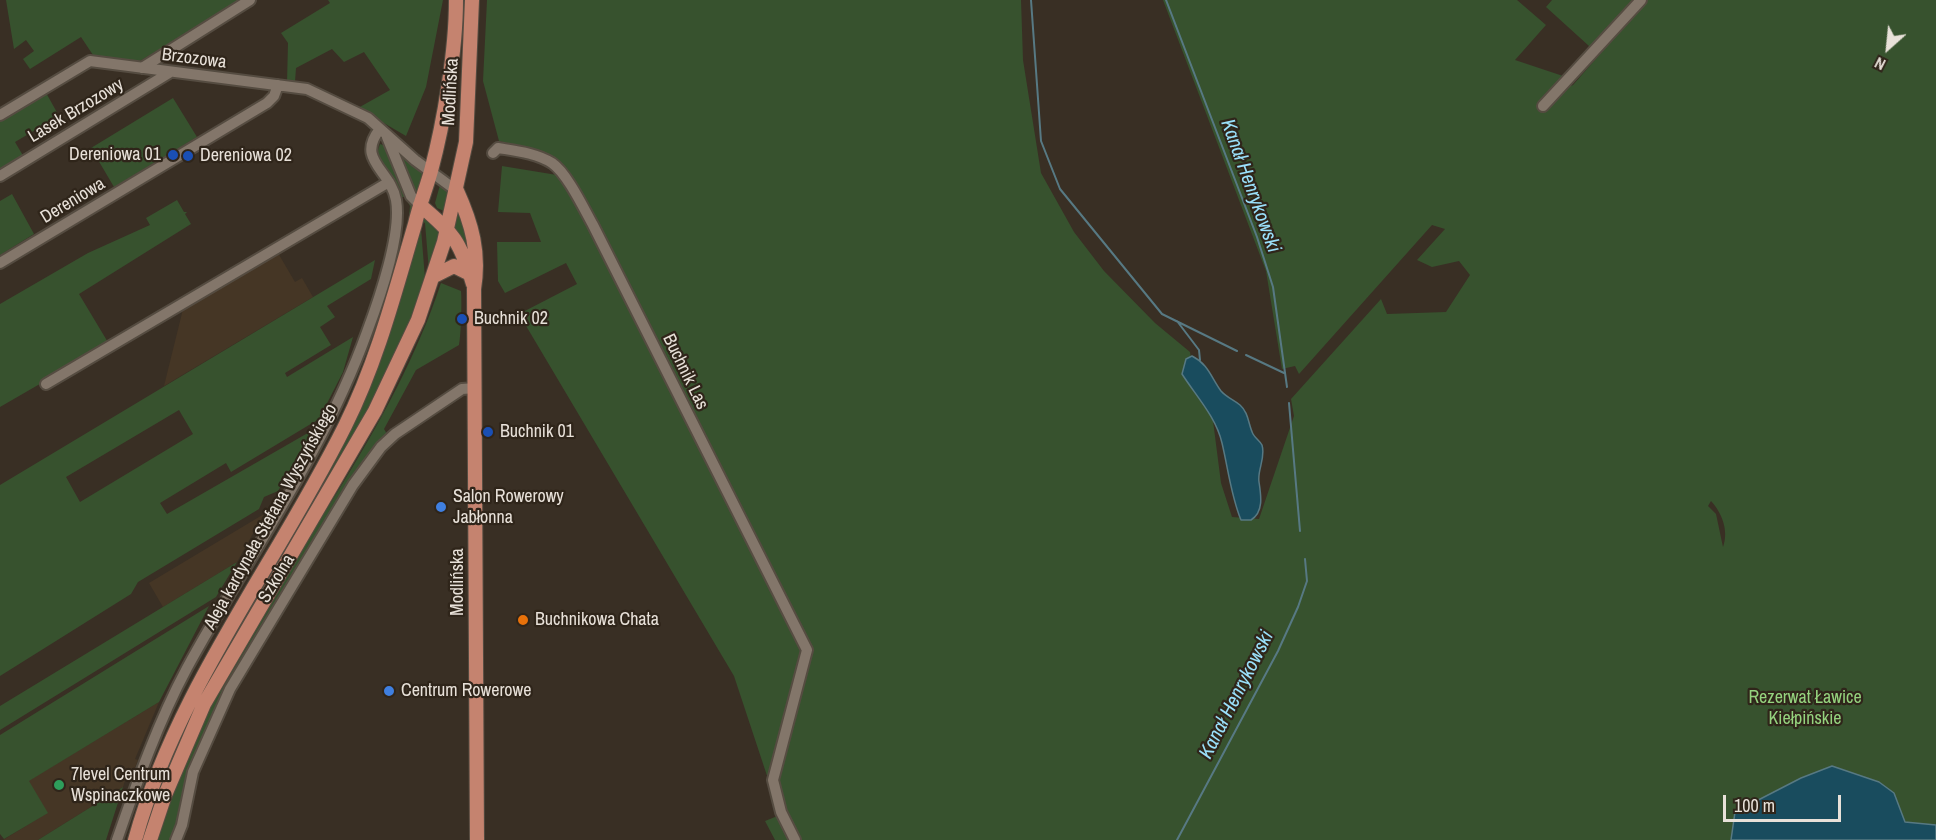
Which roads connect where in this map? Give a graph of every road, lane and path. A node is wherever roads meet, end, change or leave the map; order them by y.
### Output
1 (250, 0) edge
2 (456, 0) edge
3 (472, 0) edge
4 (1641, 0) edge
5 (142, 68) junction
6 (169, 73) junction
7 (278, 85) junction
8 (1543, 106) dead end
9 (0, 115) edge
10 (383, 131) junction
11 (437, 145) junction
12 (496, 151) dead end
13 (415, 160) junction
14 (431, 172) junction
15 (0, 176) edge
16 (389, 182) junction
17 (457, 191) junction
18 (420, 205) junction
19 (447, 229) junction
20 (0, 264) edge
21 (470, 274) junction
22 (434, 276) junction
23 (474, 289) junction
24 (46, 384) dead end
25 (475, 388) junction
26 (117, 840) edge
27 (135, 840) edge
28 (150, 840) edge
29 (176, 840) edge
30 (477, 840) edge
31 (795, 840) edge

1 - 5 street
2 - 11 main road, Modlińska
3 - 17 main road, Modlińska
4 - 8 street
5 - 6 street, Brzozowa
5 - 9 street, Brzozowa
6 - 7 street, Brzozowa
6 - 15 street, Lasek Brzozowy
7 - 10 street, Brzozowa
7 - 20 street, Dereniowa
10 - 13 street, Brzozowa
10 - 16 street
10 - 18 street, Brzozowa
11 - 13 street
11 - 14 main road, Modlińska
12 - 31 street, Buchnik Las
13 - 14 street, Brzozowa
14 - 17 street, Brzozowa
14 - 18 main road, Modlińska
16 - 24 street
16 - 26 street
17 - 19 main road, Aleja kardynała Stefana Wyszyńskiego
17 - 23 main road, Modlińska
18 - 19 main road, Modlińska
18 - 27 main road, Aleja kardynała Stefana Wyszyńskiego
19 - 21 main road, Modlińska
19 - 22 main road, Aleja kardynała Stefana Wyszyńskiego
21 - 22 main road
21 - 23 main road, Modlińska
22 - 28 main road, Aleja kardynała Stefana Wyszyńskiego
23 - 25 main road, Modlińska
25 - 29 street, Szkolna
25 - 30 main road, Modlińska

